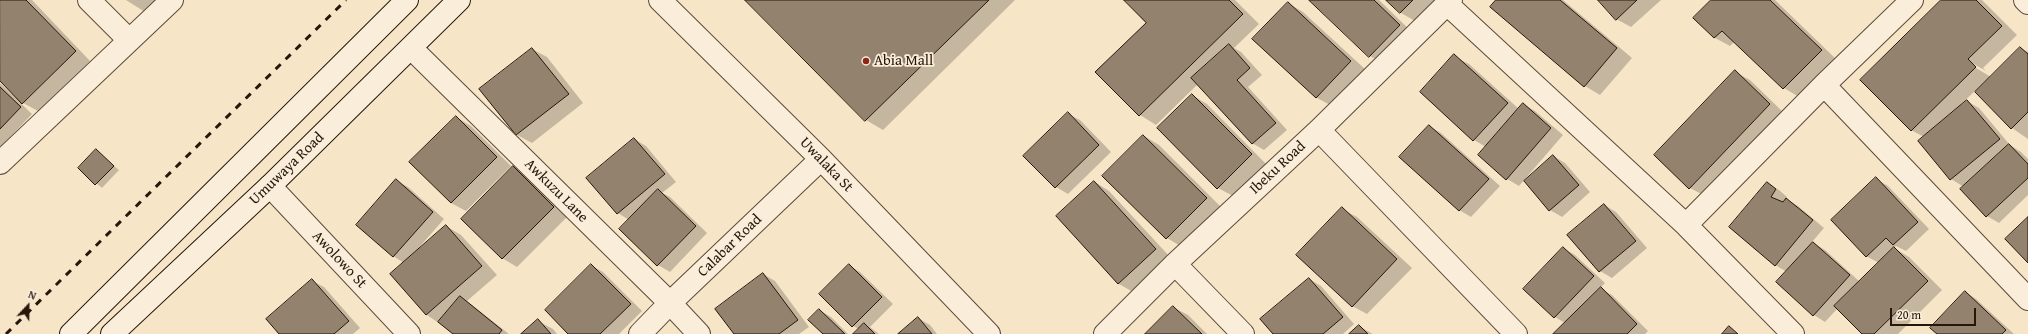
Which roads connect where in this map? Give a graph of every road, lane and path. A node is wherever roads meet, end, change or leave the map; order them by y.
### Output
1 (89, 0) edge
2 (172, 0) edge
3 (407, 0) edge
4 (459, 0) edge
5 (660, 0) edge
6 (1912, 0) edge
7 (2025, 0) edge
8 (1449, 2) edge
9 (2028, 3) edge
10 (129, 40) junction
11 (412, 49) junction
12 (1824, 85) junction
13 (1319, 130) junction
14 (821, 159) junction
15 (0, 163) edge
16 (270, 186) junction
17 (1686, 225) junction
18 (1175, 264) junction
19 (2028, 299) edge
20 (670, 303) junction
21 (120, 331) edge
22 (71, 334) edge
23 (409, 334) edge
24 (640, 334) edge
25 (699, 334) edge
26 (988, 334) edge
27 (1105, 334) edge
28 (1243, 334) edge
29 (1516, 334) edge
30 (1793, 334) edge

1 - 10 street
2 - 10 street
3 - 22 street
4 - 11 street, Umuwaya Road
5 - 14 street, Uwalaka St
6 - 12 street
7 - 9 street
8 - 13 street, Ibeku Road
8 - 17 street
10 - 15 street
11 - 16 street, Umuwaya Road
11 - 20 street, Awkuzu Lane
12 - 17 street
12 - 19 street
13 - 18 street, Ibeku Road
13 - 29 street
14 - 20 street, Calabar Road
14 - 26 street, Uwalaka St
16 - 21 street, Umuwaya Road
16 - 23 street, Awolowo St
17 - 30 street
18 - 27 street, Ibeku Road
18 - 28 street
20 - 24 street, Calabar Road
20 - 25 street, Awkuzu Lane

